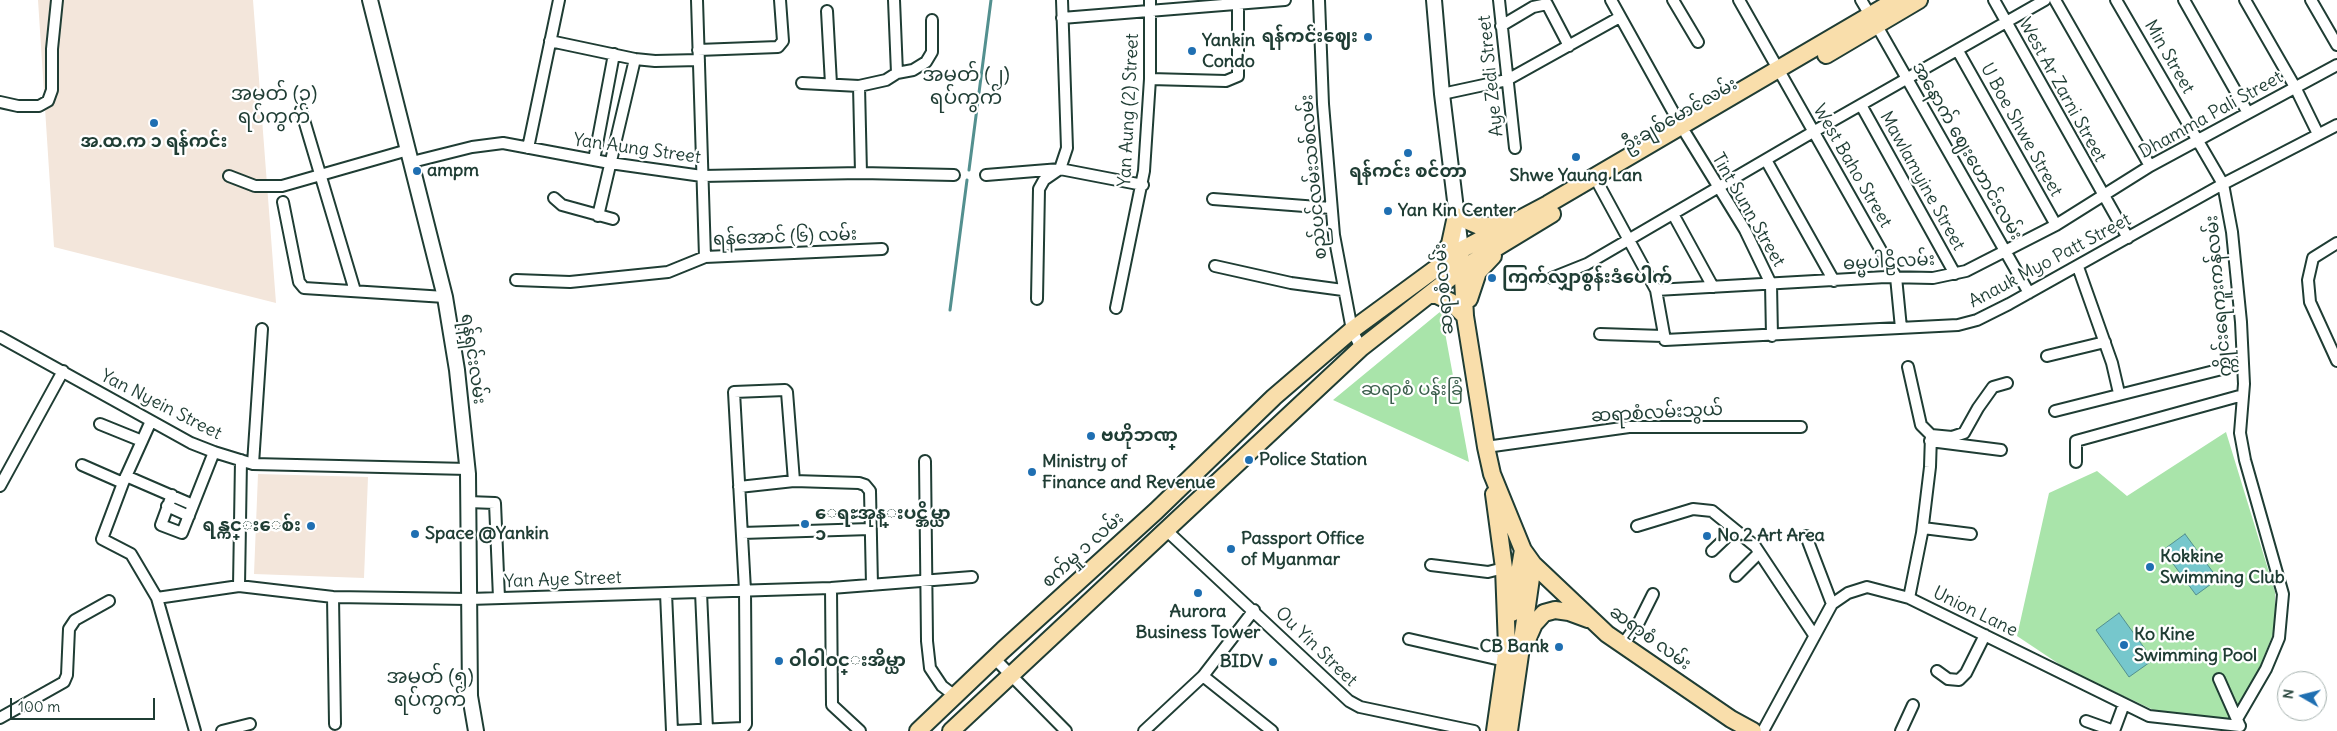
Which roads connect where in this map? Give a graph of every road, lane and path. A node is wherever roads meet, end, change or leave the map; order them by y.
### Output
1 (57, 0) edge
2 (370, 0) edge
3 (559, 0) edge
4 (697, 0) edge
5 (780, 0) edge
6 (894, 0) edge
7 (1062, 0) edge
8 (1285, 0) edge
9 (1319, 0) edge
10 (1434, 0) edge
11 (1499, 0) edge
12 (1611, 0) edge
13 (1673, 0) edge
14 (1739, 0) edge
15 (1861, 0) edge
16 (1896, 0) edge
17 (1919, 0) edge
18 (1994, 0) edge
19 (2046, 0) edge
20 (2055, 0) edge
21 (2116, 0) edge
22 (2184, 0) edge
23 (2245, 0) edge
24 (2311, 0) edge
25 (1238, 2) edge
26 (1150, 5) edge
27 (828, 12) dead end
28 (1620, 17) junction
29 (1062, 18) junction
30 (932, 20) dead end
31 (1873, 20) junction
32 (2006, 22) junction
33 (1502, 26) junction
34 (550, 41) junction
35 (1698, 42) dead end
36 (2337, 45) edge
37 (1569, 46) junction
38 (1958, 51) junction
39 (614, 54) junction
40 (698, 55) junction
41 (635, 59) junction
42 (2337, 65) edge
43 (897, 73) junction
44 (1781, 75) junction
45 (1906, 78) junction
46 (1150, 79) junction
47 (1507, 80) junction
48 (802, 83) dead end
49 (831, 84) junction
50 (859, 86) junction
51 (2295, 87) junction
52 (1442, 94) junction
53 (0, 102) edge
54 (1861, 104) junction
55 (301, 110) dead end
56 (2248, 113) junction
57 (2337, 125) edge
58 (1684, 130) junction
59 (1813, 132) junction
60 (2318, 134) junction
61 (2198, 139) junction
62 (528, 148) junction
63 (1515, 148) dead end
64 (410, 156) junction
65 (594, 160) junction
66 (1766, 160) junction
67 (610, 163) junction
68 (2150, 166) junction
69 (1060, 169) junction
70 (861, 173) junction
71 (322, 174) junction
72 (954, 175) dead end
73 (986, 175) dead end
74 (229, 176) dead end
75 (702, 176) junction
76 (2223, 184) junction
77 (1143, 185) junction
78 (1599, 185) junction
79 (1717, 188) junction
80 (2102, 195) junction
81 (554, 198) dead end
82 (1213, 199) dead end
83 (283, 202) dead end
84 (1331, 208) junction
85 (1673, 214) junction
86 (598, 216) junction
87 (1456, 216) junction
88 (613, 218) dead end
89 (2056, 224) junction
90 (1516, 229) junction
91 (2128, 238) junction
92 (1629, 240) junction
93 (2337, 243) edge
94 (882, 249) dead end
95 (1461, 250) junction
96 (2006, 251) junction
97 (705, 257) junction
98 (1216, 266) dead end
99 (2078, 267) junction
100 (1463, 268) junction
101 (1955, 274) junction
102 (1896, 277) junction
103 (1552, 278) dead end
104 (516, 280) dead end
105 (1420, 280) junction
106 (1834, 281) junction
107 (1771, 284) junction
108 (1713, 287) junction
109 (1343, 290) junction
110 (1656, 290) junction
111 (355, 291) junction
112 (2029, 293) junction
113 (1429, 295) junction
114 (445, 297) junction
115 (1037, 299) dead end
116 (1116, 308) dead end
117 (1465, 316) junction
118 (1901, 328) junction
119 (262, 329) dead end
120 (1347, 334) junction
121 (1600, 334) dead end
122 (0, 336) edge
123 (1772, 336) junction
124 (1663, 338) junction
125 (2105, 342) junction
126 (1361, 348) junction
127 (2047, 356) dead end
128 (2337, 361) edge
129 (2242, 364) junction
130 (1908, 367) dead end
131 (63, 371) junction
132 (2007, 383) dead end
133 (2119, 393) junction
134 (2243, 395) junction
135 (2055, 410) dead end
136 (151, 421) junction
137 (100, 424) dead end
138 (1801, 427) dead end
139 (1931, 438) junction
140 (142, 441) junction
141 (1486, 447) junction
142 (2001, 450) dead end
143 (214, 452) junction
144 (241, 460) junction
145 (925, 461) dead end
146 (2076, 462) dead end
147 (253, 464) junction
148 (82, 465) dead end
149 (468, 469) junction
150 (1492, 474) junction
151 (125, 479) junction
152 (794, 481) junction
153 (0, 486) edge
154 (739, 487) junction
155 (172, 495) junction
156 (468, 502) junction
157 (193, 505) junction
158 (167, 506) junction
159 (189, 516) junction
160 (1637, 526) dead end
161 (1923, 528) junction
162 (870, 529) junction
163 (1166, 530) junction
164 (1734, 530) junction
165 (742, 533) junction
166 (1971, 534) dead end
167 (1130, 535) junction
168 (1806, 536) dead end
169 (1144, 550) junction
170 (1523, 550) junction
171 (1712, 551) dead end
172 (1760, 553) junction
173 (1533, 564) junction
174 (1430, 565) dead end
175 (1504, 568) junction
176 (1736, 576) dead end
177 (972, 577) dead end
178 (927, 580) junction
179 (872, 585) junction
180 (239, 586) junction
181 (830, 588) junction
182 (745, 590) junction
183 (701, 592) junction
184 (666, 593) junction
185 (1653, 594) dead end
186 (1061, 597) junction
187 (156, 598) junction
188 (332, 598) junction
189 (499, 598) junction
190 (1909, 598) junction
191 (469, 599) junction
192 (108, 602) dead end
193 (1832, 604) junction
194 (1254, 610) junction
195 (1078, 612) junction
196 (1593, 621) junction
197 (1814, 634) junction
198 (1985, 635) junction
199 (1409, 639) dead end
200 (1624, 644) junction
201 (1510, 655) junction
202 (995, 659) junction
203 (1937, 672) dead end
204 (1012, 675) junction
205 (1203, 676) junction
206 (2219, 679) dead end
207 (955, 696) junction
208 (2124, 704) junction
209 (1913, 705) dead end
210 (0, 718) edge
211 (2086, 720) dead end
212 (250, 724) dead end
213 (335, 724) dead end
214 (1503, 724) edge
215 (2240, 725) edge
216 (707, 729) junction
217 (855, 729) edge
218 (1150, 729) edge
219 (1266, 729) edge
220 (195, 731) edge
221 (222, 731) edge
222 (476, 731) edge
223 (674, 731) edge
224 (918, 731) edge
225 (950, 731) edge
226 (1066, 731) edge
227 (1474, 731) edge
228 (1753, 731) edge
229 (1763, 731) edge
230 (1901, 731) edge
231 (2114, 731) edge

1 - 53 street
2 - 64 main road, ရန်ရှင်းလမ်း
3 - 34 street
4 - 40 street, ရန်အောင် (၆) လမ်း
5 - 40 street
6 - 43 street
7 - 29 street
8 - 25 street
9 - 84 street, စည်ပင်လမ်းသစ်လမ်း
10 - 52 main road, ဆရာစံလမ်း
11 - 33 street, Aye Zedi Street
12 - 28 street, Tint Sunn Street
13 - 35 street
14 - 44 street, West Baho Street
15 - 31 street, အနောက် ဈေးဟောင်းလမ်း
16 - 31 main road
17 - 31 main road, ဦးချစ်မောင်လမ်း
18 - 32 street, West Ar Zarni Street
19 - 32 street
20 - 68 street
21 - 61 street, Min Street
22 - 56 street
23 - 51 street
24 - 36 street
25 - 26 street
25 - 46 street
26 - 29 street
26 - 46 street, Yan Aung (2) Street
27 - 49 street
28 - 37 street
28 - 58 street, Tint Sunn Street
29 - 69 street
30 - 43 street
31 - 44 main road, ဦးချစ်မောင်လမ်း
31 - 45 street, အနောက် ဈေးဟောင်းလမ်း
32 - 38 street
32 - 80 street, West Ar Zarni Street
33 - 37 street
33 - 47 street, Aye Zedi Street
34 - 39 street
34 - 62 street
37 - 47 street
38 - 45 street
38 - 89 street, U Boe Shwe Street
39 - 41 street
39 - 65 street
40 - 41 street
40 - 75 street, ရန်အောင် (၆) လမ်း
41 - 67 street
42 - 51 street, Dhamma Pali Street
43 - 50 street
44 - 58 main road, ဦးချစ်မောင်လမ်း
44 - 59 street, West Baho Street
45 - 54 street
45 - 96 street, အနောက် ဈေးဟောင်းလမ်း
46 - 77 street, Yan Aung (2) Street
47 - 52 street
47 - 63 street, Aye Zedi Street
48 - 49 street
49 - 50 street
50 - 70 street
51 - 56 street, Dhamma Pali Street
51 - 60 street
52 - 87 main road, ဆရာစံလမ်း
54 - 59 street
54 - 101 street, Mawlamyine Street
55 - 71 street
56 - 61 street, Dhamma Pali Street
57 - 60 street, Anauk Myo Patt Street
58 - 78 main road, ဦးချစ်မောင်လမ်း
58 - 79 street, Tint Sunn Street
58 - 90 main road, ဦးချစ်မောင်လမ်း
59 - 66 street
59 - 102 street, West Baho Street
60 - 76 street, Anauk Myo Patt Street
61 - 68 street, Dhamma Pali Street
61 - 76 street, Min Street
62 - 64 street, Yan Aung Street
62 - 65 street, Yan Aung Street
64 - 71 street, Yan Aung Street
64 - 114 main road, ရန်ရှင်းလမ်း
65 - 67 street, Yan Aung Street
66 - 79 street
66 - 106 street
67 - 75 street, Yan Aung Street
67 - 86 street
68 - 80 street, Dhamma Pali Street
69 - 73 street
69 - 77 street
69 - 115 street
70 - 72 street, Yan Aung Street
70 - 75 street, Yan Aung Street
71 - 74 street, Yan Aung Street
71 - 111 street
75 - 97 street, ရန်အောင် (၆) လမ်း
76 - 91 street, Anauk Myo Patt Street
76 - 129 street, က္ကိုင်းရေကူးကန်လမ်း
77 - 116 street, Yan Aung (2) Street
78 - 90 main road, ဦးချစ်မောင်လမ်း
78 - 92 street
79 - 85 street
79 - 107 street, Tint Sunn Street
80 - 89 street, ဓမ္မပါဠိလမ်း
80 - 91 street, West Ar Zarni Street
81 - 86 street
82 - 84 street
83 - 111 street
84 - 109 street, စည်ပင်လမ်းသစ်လမ်း
85 - 92 street
85 - 108 street
86 - 88 street
87 - 90 main road
87 - 95 main road, ဆရာစံလမ်း
87 - 105 main road
89 - 96 street, ဓမ္မပါဠိလမ်း
90 - 95 main road, ဦးချစ်မောင်လမ်း
90 - 100 main road, ဦးချစ်မောင်လမ်း
90 - 117 main road
91 - 99 street, Anauk Myo Patt Street
92 - 103 street
92 - 110 street
93 - 128 street
94 - 97 street, ရန်အောင် (၆) လမ်း
95 - 100 main road, ဆရာစံလမ်း
95 - 105 main road
96 - 101 street, ဓမ္မပါဠိလမ်း
96 - 112 street, အနောက် ဈေးဟောင်းလမ်း
97 - 104 street
98 - 109 street
99 - 112 street, Anauk Myo Patt Street
99 - 125 street
100 - 113 main road
100 - 117 main road, ဆရာစံလမ်း
101 - 102 street, ဓမ္မပါဠိလမ်း
102 - 106 street, ဓမ္မပါဠိလမ်း
102 - 118 street, West Baho Street
105 - 120 main road
106 - 107 street, ဓမ္မပါဠိလမ်း
107 - 108 street, ဓမ္မပါဠိလမ်း
107 - 123 street, Tint Sunn Street
108 - 110 street, ဓမ္မပါဠိလမ်း
109 - 120 street, စည်ပင်လမ်းသစ်လမ်း
110 - 124 street
111 - 114 street
112 - 118 street, Anauk Myo Patt Street
113 - 117 main road
113 - 126 main road
114 - 149 main road, ရန်ရှင်းလမ်း
117 - 141 main road, ဆရာစံလမ်း
118 - 123 street, Anauk Myo Patt Street
119 - 147 street
120 - 126 street, စည်ပင်လမ်းသစ်လမ်း
120 - 167 main road, စက်မှု ၁ လမ်း
121 - 124 street, Anauk Myo Patt Street
122 - 131 street, Yan Nyein Street
123 - 124 street, Anauk Myo Patt Street
125 - 127 street
125 - 133 street
126 - 163 main road
129 - 133 street
129 - 134 street, က္ကိုင်းရေကူးကန်လမ်း
130 - 139 street
131 - 136 street, Yan Nyein Street
131 - 153 street
132 - 139 street
133 - 135 street
134 - 146 street
134 - 215 street, က္ကိုင်းရေကူးကန်လမ်း
136 - 140 street
136 - 143 street, Yan Nyein Street
137 - 140 street
138 - 141 street, ဆရာစံလမ်းသွယ်
139 - 142 street
139 - 161 street
140 - 151 street
141 - 150 main road, ဆရာစံလမ်း
143 - 144 street, Yan Nyein Street
143 - 157 street
144 - 147 street, Yan Nyein Street
144 - 180 street
145 - 178 street
147 - 149 street, Yan Nyein Street
148 - 151 street
149 - 156 main road, ရန်ရှင်းလမ်း
150 - 170 main road, ဆရာစံလမ်း
150 - 175 main road
151 - 155 street
151 - 187 street
152 - 154 street
152 - 154 street
152 - 162 street
154 - 165 street
155 - 157 street
155 - 158 street
156 - 189 street
156 - 191 main road, ရန်ရှင်းလမ်း
157 - 159 street
158 - 159 street
158 - 159 street
160 - 164 street
161 - 166 street
161 - 190 street
162 - 165 street
162 - 179 street
163 - 169 main road
163 - 194 street, Ou Yin Street
164 - 171 street
164 - 172 street
165 - 182 street
167 - 169 main road
167 - 186 main road, စက်မှု ၁ လမ်း
168 - 193 street
169 - 195 main road
170 - 173 main road, ဆရာစံလမ်း
170 - 201 main road
172 - 176 street
172 - 197 street
173 - 196 main road, ဆရာစံ လမ်း
173 - 201 main road
174 - 175 street
175 - 201 main road
177 - 178 street, Yan Aye Street
178 - 179 street, Yan Aye Street
178 - 207 street
179 - 181 street, Yan Aye Street
180 - 187 street, Yan Aye Street
180 - 188 street, Yan Aye Street
181 - 182 street, Yan Aye Street
181 - 217 street
182 - 183 street, Yan Aye Street
182 - 216 street
183 - 184 street, Yan Aye Street
183 - 216 street
184 - 189 street, Yan Aye Street
184 - 223 street
185 - 200 street
186 - 195 main road
186 - 202 main road, စက်မှု ၁ လမ်း
187 - 220 street
188 - 191 street, Yan Aye Street
188 - 213 street
189 - 191 street, Yan Aye Street
190 - 193 street, Union Lane
190 - 198 street, Union Lane
191 - 222 main road, ရန်ရှင်းလမ်း
192 - 210 street
193 - 197 street, Union Lane
194 - 205 street
194 - 227 street, Ou Yin Street
195 - 204 main road
196 - 200 main road, ဆရာစံ လမ်း
196 - 201 main road
197 - 229 street, Union Lane
198 - 203 street
198 - 208 street, Union Lane
199 - 201 street
200 - 228 main road, ဆရာစံ လမ်း
201 - 214 main road
202 - 204 street
202 - 207 main road, စက်မှု ၁ လမ်း
204 - 225 main road
204 - 226 street
205 - 218 street
205 - 219 street
206 - 215 street
207 - 224 main road, စက်မှု ၁ လမ်း
208 - 215 street, Union Lane
208 - 231 street
209 - 230 street
211 - 231 street
212 - 221 street
216 - 223 street

